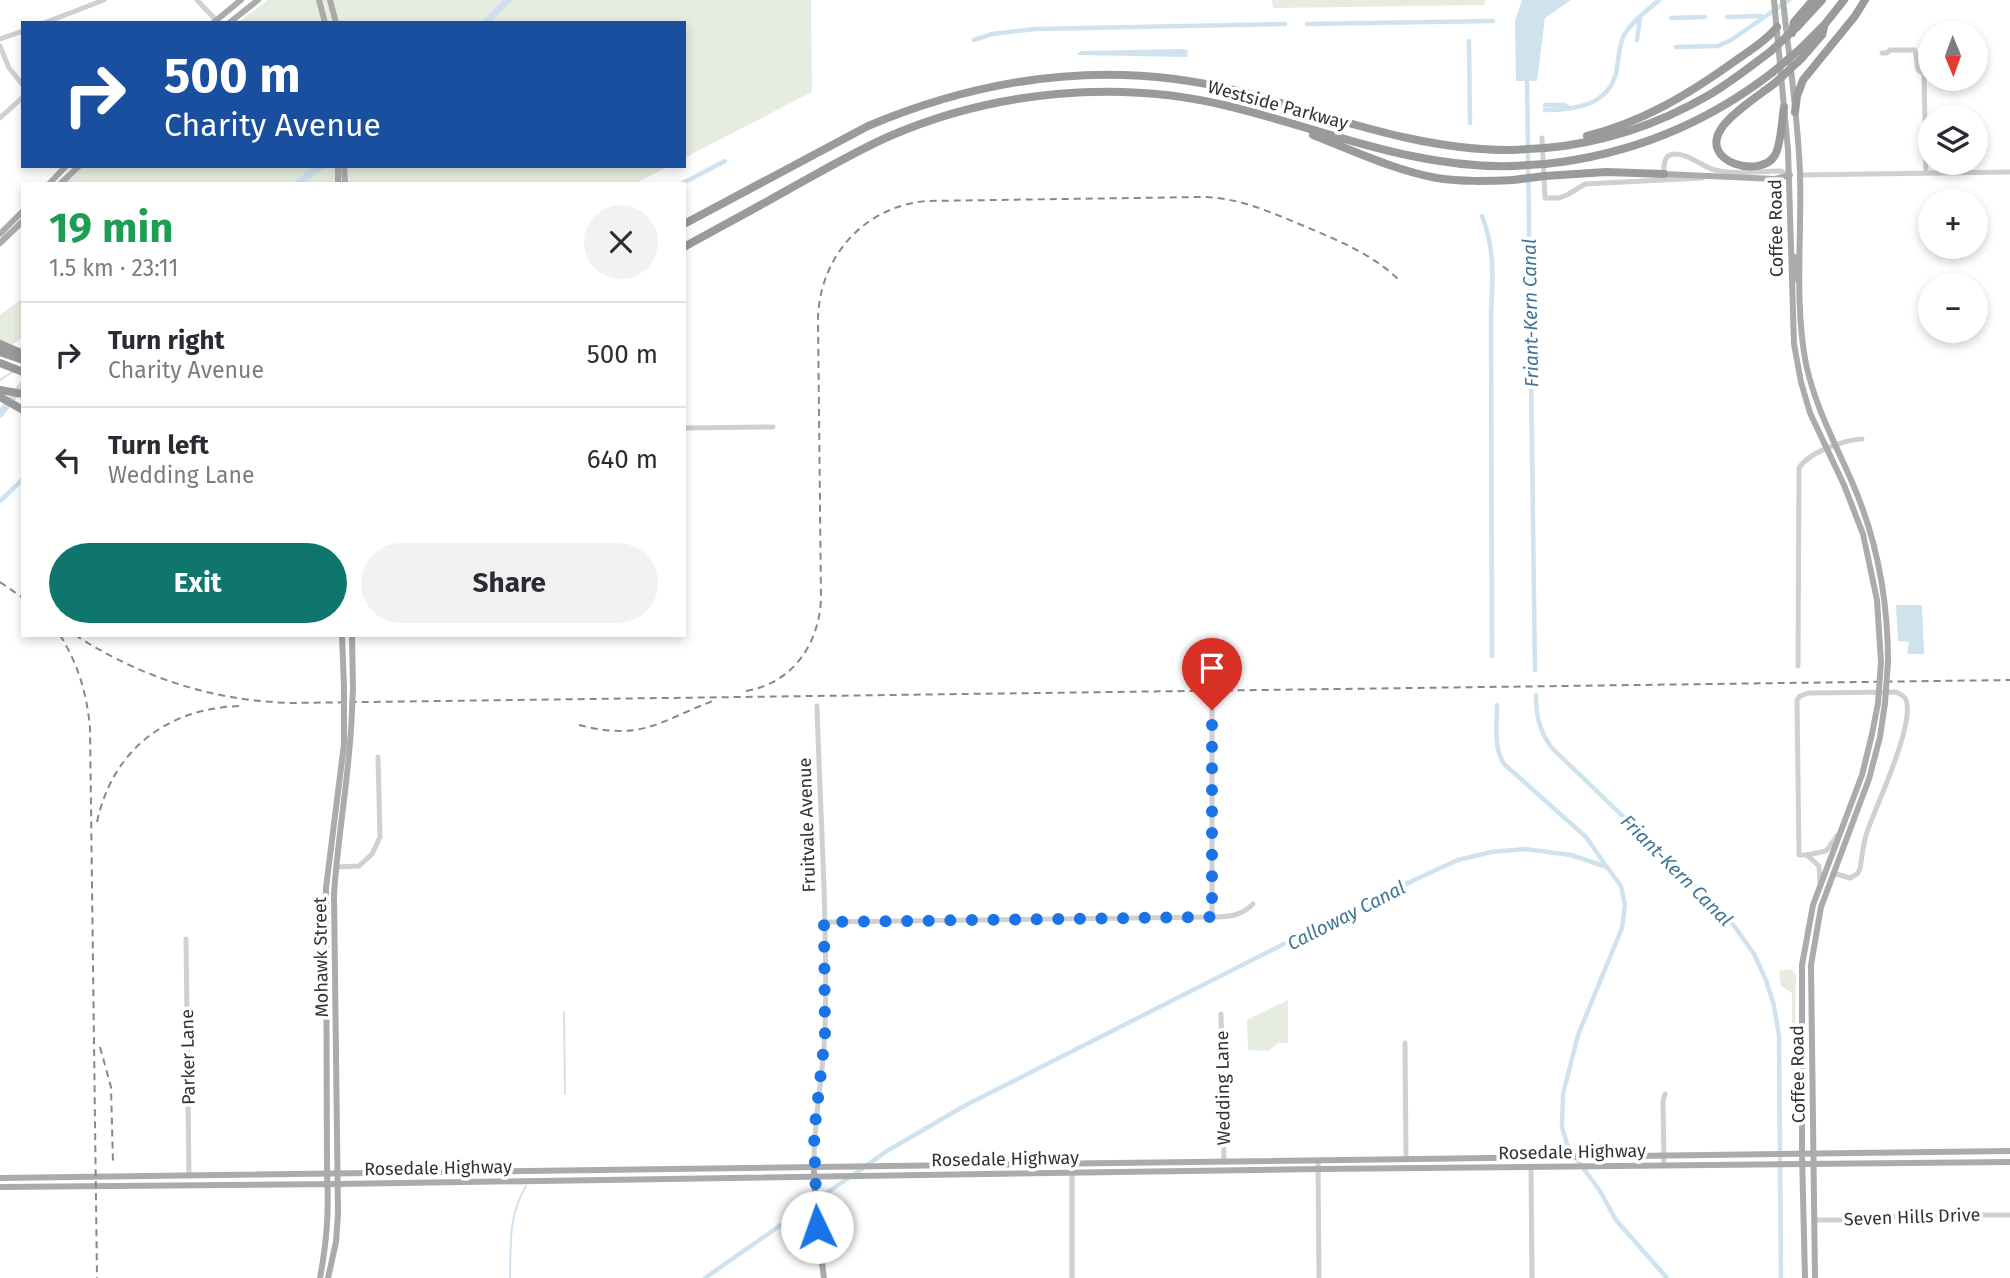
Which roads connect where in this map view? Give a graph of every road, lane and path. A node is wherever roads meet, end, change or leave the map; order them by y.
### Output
1 (104, 0) edge
2 (197, 0) edge
3 (241, 0) edge
4 (258, 0) edge
5 (319, 0) edge
6 (330, 0) edge
7 (1774, 0) edge
8 (1783, 0) edge
9 (1813, 0) edge
10 (1822, 0) edge
11 (1844, 0) edge
12 (1865, 0) edge
13 (49, 21) edge
14 (215, 21) edge
15 (232, 21) edge
16 (324, 21) edge
17 (335, 21) edge
18 (1776, 24) junction
19 (1796, 26) junction
20 (21, 32) edge
21 (0, 40) edge
22 (0, 46) edge
23 (1801, 53) junction
24 (1882, 53) dead end
25 (21, 83) edge
26 (21, 99) edge
27 (1925, 105) edge
28 (1784, 107) junction
29 (1796, 112) junction
30 (0, 118) edge
31 (1272, 118) junction
32 (1542, 138) dead end
33 (1570, 145) junction
34 (64, 168) edge
35 (76, 168) edge
36 (1988, 172) edge
37 (2010, 172) edge
38 (1918, 173) edge
39 (1788, 175) junction
40 (1800, 175) junction
41 (1666, 177) junction
42 (51, 182) edge
43 (62, 182) edge
44 (21, 213) edge
45 (21, 221) edge
46 (686, 221) edge
47 (0, 234) edge
48 (0, 243) edge
49 (686, 246) edge
50 (1791, 254) junction
51 (1800, 286) junction
52 (0, 344) edge
53 (1794, 344) junction
54 (0, 352) edge
55 (21, 353) edge
56 (21, 359) edge
57 (0, 363) edge
58 (21, 371) edge
59 (1812, 388) junction
60 (0, 390) edge
61 (21, 394) edge
62 (0, 397) edge
63 (21, 409) edge
64 (773, 427) dead end
65 (686, 428) edge
66 (1862, 439) dead end
67 (1835, 446) junction
68 (1826, 450) junction
69 (342, 637) edge
70 (352, 637) edge
71 (1885, 662) junction
72 (1798, 666) dead end
73 (1882, 703) junction
74 (817, 706) dead end
75 (1212, 710) dead end
76 (378, 757) dead end
77 (1839, 834) junction
78 (1807, 855) junction
79 (336, 867) junction
80 (1833, 873) junction
81 (1820, 883) junction
82 (1253, 904) dead end
83 (1212, 917) junction
84 (824, 922) junction
85 (186, 939) dead end
86 (327, 984) junction
87 (1221, 1014) dead end
88 (336, 1018) junction
89 (1405, 1043) dead end
90 (1665, 1094) dead end
91 (2010, 1151) edge
92 (1802, 1154) junction
93 (1813, 1154) junction
94 (1664, 1156) junction
95 (1532, 1157) junction
96 (1406, 1159) junction
97 (1318, 1160) junction
98 (1224, 1161) junction
99 (1269, 1161) junction
100 (1567, 1162) junction
101 (2010, 1162) edge
102 (1132, 1163) junction
103 (1067, 1164) junction
104 (1802, 1164) junction
105 (1664, 1165) junction
106 (1813, 1165) junction
107 (814, 1167) junction
108 (1480, 1167) junction
109 (1531, 1167) junction
110 (1318, 1169) junction
111 (1170, 1171) junction
112 (1219, 1171) junction
113 (1072, 1172) junction
114 (327, 1173) junction
115 (337, 1173) junction
116 (1009, 1173) junction
117 (190, 1176) junction
118 (814, 1176) junction
119 (0, 1178) edge
120 (327, 1184) junction
121 (338, 1184) junction
122 (0, 1187) edge
123 (2010, 1214) edge
124 (1814, 1220) junction
125 (320, 1278) edge
126 (328, 1278) edge
127 (824, 1278) edge
128 (1072, 1278) edge
129 (1318, 1278) edge
130 (1532, 1278) edge
131 (1805, 1278) edge
132 (1815, 1278) edge

1 - 13 street
2 - 14 street
3 - 14 main road
4 - 15 main road
5 - 16 main road
6 - 17 main road
7 - 18 main road, Coffee Road
8 - 29 main road, Coffee Road
9 - 19 highway
10 - 19 highway, Westside Parkway
11 - 23 highway, Westside Parkway
12 - 29 highway
18 - 28 main road, Coffee Road
18 - 33 highway
19 - 33 highway, Westside Parkway, bridge
20 - 21 street
22 - 25 street
23 - 28 highway, bridge
23 - 31 highway, Westside Parkway, bridge
24 - 27 street
26 - 30 street
28 - 39 main road, Coffee Road
29 - 40 main road, Coffee Road
31 - 41 highway, bridge
31 - 49 highway, Westside Parkway
32 - 41 street
33 - 46 highway, Westside Parkway, bridge
34 - 42 main road
35 - 43 main road
36 - 37 street
38 - 40 street
39 - 40 main road
39 - 41 main road
39 - 41 street
39 - 50 main road, Coffee Road
40 - 51 main road, Coffee Road
44 - 47 main road
45 - 48 main road
50 - 51 main road
50 - 53 main road, Coffee Road
51 - 59 main road, Coffee Road
52 - 55 highway
53 - 59 main road
53 - 68 main road, Coffee Road
54 - 56 highway
57 - 58 highway
59 - 67 main road, Coffee Road
60 - 61 highway
62 - 63 highway
64 - 65 street
66 - 67 street
67 - 68 street
67 - 71 main road, Coffee Road
68 - 71 main road, Coffee Road
68 - 72 street
69 - 86 main road, Mohawk Street, bridge
70 - 79 main road, Mohawk Street, bridge
71 - 73 main road, Coffee Road, bridge
73 - 77 main road, Coffee Road
73 - 80 main road, Coffee Road
74 - 84 street, Fruitvale Avenue
75 - 83 street
76 - 79 street
77 - 78 street
77 - 81 main road, Coffee Road
78 - 80 street
78 - 81 street
79 - 88 main road, Mohawk Street
80 - 93 main road, Coffee Road
81 - 92 main road, Coffee Road
82 - 83 street
83 - 84 street
84 - 107 street, Fruitvale Avenue
85 - 117 street, Parker Lane
86 - 88 main road
86 - 114 main road, Mohawk Street
87 - 98 street, Wedding Lane
88 - 115 main road, Mohawk Street
89 - 96 street
90 - 94 street
91 - 93 main road, Rosedale Highway
92 - 93 main road, Rosedale Highway
92 - 94 main road, Rosedale Highway
92 - 104 main road, Coffee Road
93 - 106 main road, Coffee Road
94 - 100 main road, Rosedale Highway
94 - 105 street
95 - 96 main road, Rosedale Highway
95 - 100 main road, Rosedale Highway
95 - 108 main road
96 - 97 main road, Rosedale Highway
97 - 99 main road, Rosedale Highway
97 - 110 street
98 - 99 main road, Rosedale Highway
98 - 102 main road, Rosedale Highway
98 - 111 main road
99 - 112 main road
100 - 105 main road, Rosedale Highway
100 - 109 main road, Rosedale Highway
101 - 106 main road, Rosedale Highway
102 - 103 main road, Rosedale Highway
102 - 113 main road
103 - 107 main road, Rosedale Highway
103 - 116 main road
104 - 105 main road, Rosedale Highway
104 - 106 main road, Rosedale Highway
104 - 131 main road, Coffee Road
106 - 124 main road, Coffee Road
107 - 115 main road, Rosedale Highway
107 - 118 main road, Fruitvale Avenue
108 - 109 main road, Rosedale Highway
108 - 110 main road, Rosedale Highway
109 - 130 street
110 - 112 main road, Rosedale Highway
110 - 129 street
111 - 112 main road, Rosedale Highway
111 - 113 main road, Rosedale Highway
113 - 116 main road, Rosedale Highway
113 - 128 street
114 - 115 main road, Rosedale Highway
114 - 117 main road, Rosedale Highway
114 - 120 main road, Mohawk Street
115 - 121 main road, Mohawk Street
116 - 118 main road, Rosedale Highway
117 - 119 main road, Rosedale Highway
118 - 121 main road, Rosedale Highway
118 - 127 main road, Fruitvale Avenue
120 - 121 main road, Rosedale Highway
120 - 122 main road, Rosedale Highway
120 - 125 main road, Mohawk Street
121 - 126 main road, Mohawk Street
123 - 124 street, Seven Hills Drive
124 - 132 main road, Coffee Road

